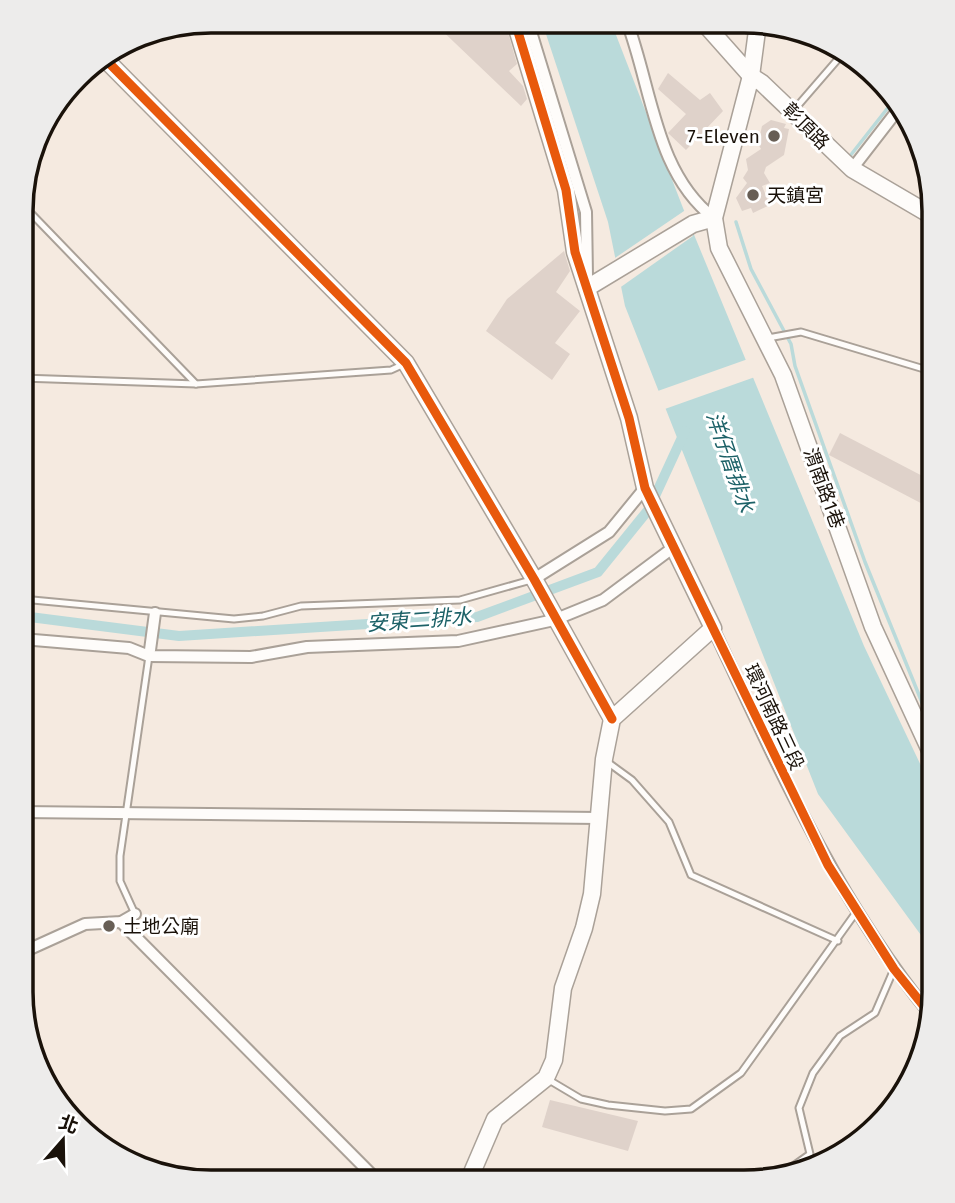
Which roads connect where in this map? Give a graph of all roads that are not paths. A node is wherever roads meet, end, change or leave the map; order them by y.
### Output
1 (518, 33) edge
2 (531, 33) edge
3 (630, 33) edge
4 (713, 33) edge
5 (758, 34) edge
6 (838, 60) edge
7 (110, 64) edge
8 (756, 79) junction
9 (792, 113) junction
10 (893, 115) edge
11 (852, 169) junction
12 (922, 210) edge
13 (33, 215) edge
14 (714, 218) junction
15 (587, 288) junction
16 (765, 340) junction
17 (406, 363) junction
18 (922, 368) edge
19 (33, 377) edge
20 (196, 384) junction
21 (645, 488) junction
22 (671, 540) junction
23 (535, 582) junction
24 (33, 600) edge
25 (155, 613) junction
26 (552, 616) junction
27 (713, 628) junction
28 (33, 640) edge
29 (150, 653) junction
30 (612, 719) junction
31 (921, 719) edge
32 (915, 724) junction
33 (921, 736) edge
34 (604, 759) junction
35 (33, 812) edge
36 (125, 812) junction
37 (599, 818) junction
38 (858, 910) junction
39 (128, 918) junction
40 (838, 941) junction
41 (33, 948) edge
42 (894, 969) junction
43 (921, 1003) edge
44 (546, 1078) junction
45 (802, 1160) edge
46 (367, 1169) edge
47 (474, 1169) edge

1 - 15 street, 環河南路三段
2 - 15 street
3 - 14 street
4 - 8 street, 彰頂路
5 - 8 street
6 - 9 lane
7 - 17 street
8 - 9 street, 彰頂路
8 - 14 street
9 - 11 street, 彰頂路
10 - 11 street
11 - 12 street, 彰頂路
13 - 20 lane
14 - 15 street
14 - 16 street, 渭南路1巷
15 - 21 street, 環河南路三段
16 - 18 lane
16 - 32 street, 渭南路1巷
17 - 20 lane
17 - 23 street
19 - 20 lane
21 - 22 street, 環河南路三段
21 - 23 street
22 - 26 street
22 - 27 street, 環河南路三段
23 - 25 lane
23 - 26 street
24 - 25 lane
25 - 29 street
26 - 29 street
26 - 30 street
27 - 30 street
27 - 38 street, 環河南路三段
28 - 29 street
29 - 36 lane
30 - 34 street
31 - 32 lane
32 - 33 street, 渭南路1巷
34 - 37 street
34 - 40 lane
35 - 36 street
36 - 37 street
36 - 39 lane
37 - 44 street
38 - 40 lane
38 - 42 street, 環河南路三段
39 - 41 street
39 - 46 street
40 - 44 lane
42 - 43 street
42 - 45 lane
44 - 47 street

